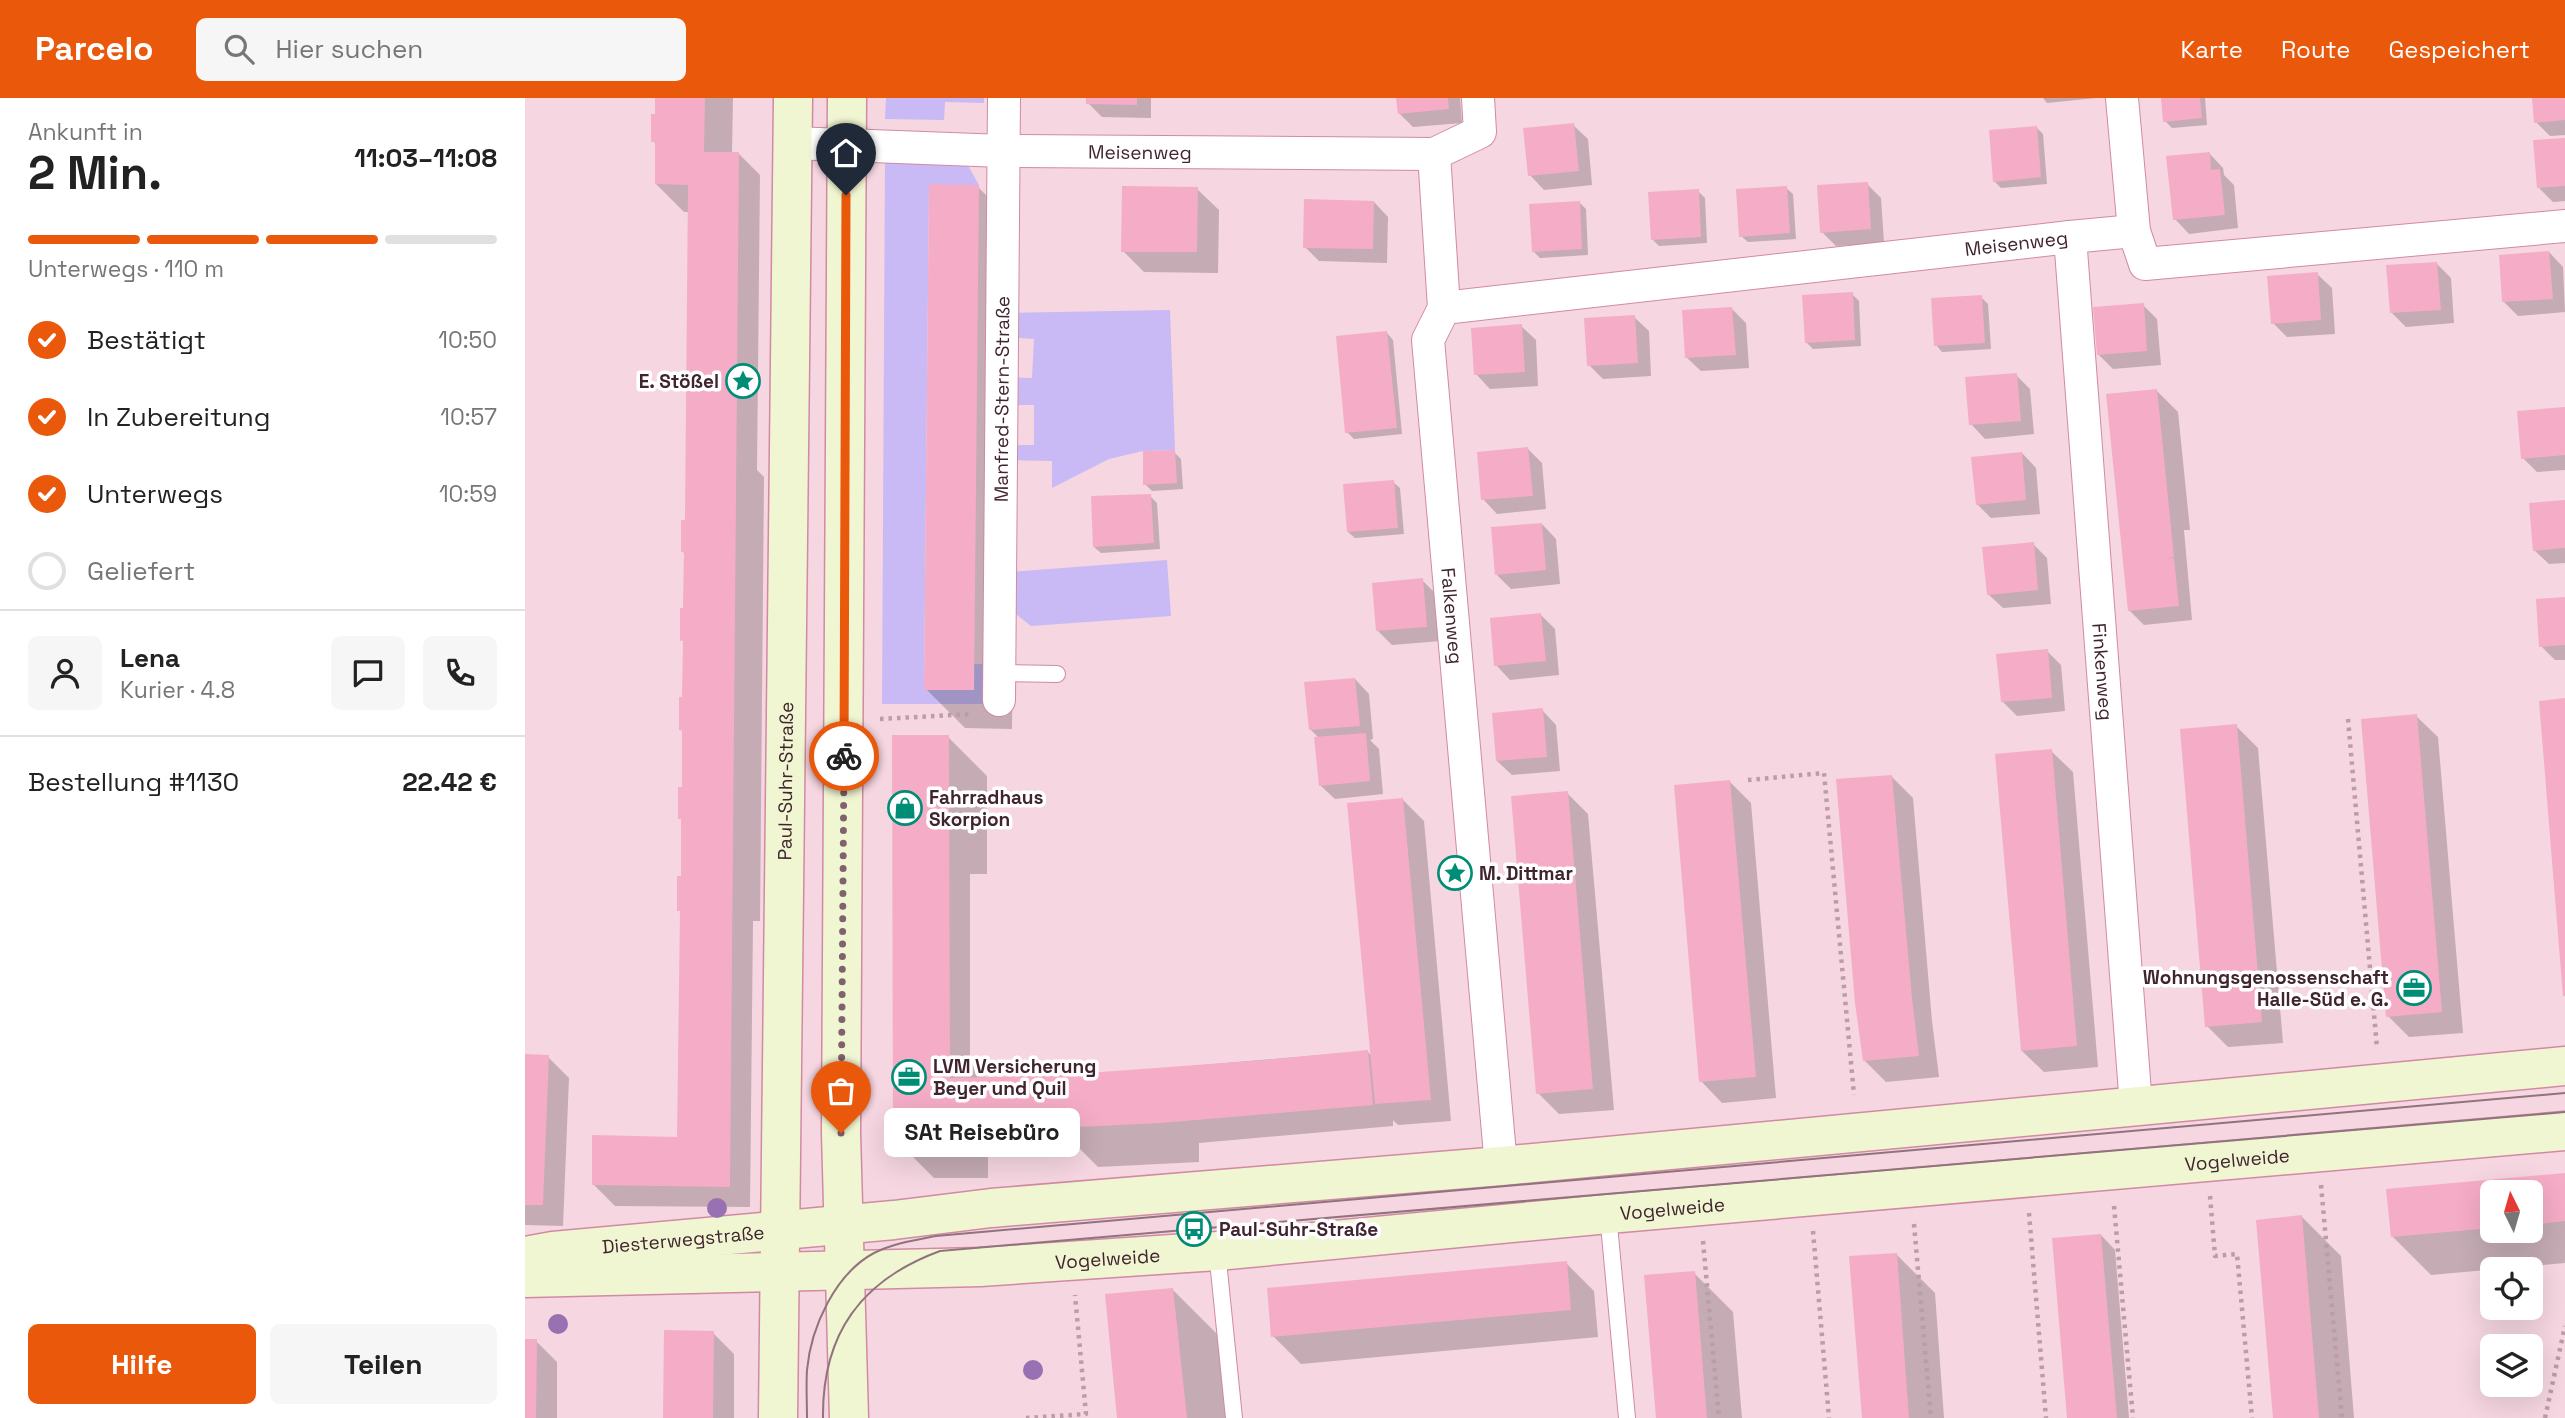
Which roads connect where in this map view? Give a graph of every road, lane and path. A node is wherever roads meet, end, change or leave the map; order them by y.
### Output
1 (793, 98) edge
2 (847, 98) edge
3 (1004, 98) edge
4 (1478, 98) edge
5 (2122, 98) edge
6 (792, 144) junction
7 (846, 146) junction
8 (1003, 151) junction
9 (1434, 154) junction
10 (2565, 226) edge
11 (2134, 231) junction
12 (2070, 237) junction
13 (1444, 308) junction
14 (1057, 674) dead end
15 (999, 687) junction
16 (869, 719) dead end
17 (2348, 719) dead end
18 (1748, 780) dead end
19 (2377, 1048) dead end
20 (2565, 1066) edge
21 (1854, 1095) dead end
22 (2136, 1106) junction
23 (2565, 1131) edge
24 (1501, 1166) junction
25 (2320, 1176) dead end
26 (2209, 1187) dead end
27 (2113, 1195) dead end
28 (2028, 1203) dead end
29 (1608, 1213) junction
30 (1913, 1213) dead end
31 (1812, 1222) dead end
32 (843, 1225) junction
33 (779, 1230) junction
34 (1702, 1233) dead end
35 (1217, 1251) junction
36 (525, 1256) edge
37 (844, 1271) junction
38 (779, 1273) junction
39 (525, 1278) edge
40 (1074, 1290) dead end
41 (2565, 1326) edge
42 (778, 1418) edge
43 (849, 1418) edge
44 (1025, 1418) edge
45 (1234, 1418) edge
46 (1627, 1418) edge
47 (1719, 1418) edge
48 (1829, 1418) edge
49 (1931, 1418) edge
50 (2046, 1418) edge
51 (2133, 1418) edge
52 (2252, 1418) edge
53 (2342, 1418) edge
54 (2545, 1418) edge

1 - 6 street, Paul-Suhr-Straße
2 - 7 street
3 - 8 street, Manfred-Stern-Straße
4 - 9 street
5 - 11 street
6 - 7 street
6 - 33 street, Paul-Suhr-Straße
7 - 8 street, Meisenweg
7 - 32 street
8 - 9 street, Meisenweg
8 - 15 street, Manfred-Stern-Straße
9 - 13 street
10 - 11 street
11 - 12 street, Meisenweg
12 - 13 street, Meisenweg
12 - 22 street, Finkenweg
13 - 24 street, Falkenweg
14 - 15 lane
15 - 16 path
17 - 19 path
18 - 21 path
20 - 22 street
22 - 24 street
23 - 29 street, Vogelweide
24 - 32 street
25 - 53 path
26 - 52 path
27 - 51 path
28 - 50 path
29 - 35 street, Vogelweide
29 - 46 lane
30 - 49 path
31 - 48 path
32 - 33 street, Diesterwegstraße
32 - 37 street
33 - 36 street, Diesterwegstraße
33 - 38 street, Paul-Suhr-Straße
34 - 47 path
35 - 37 street, Vogelweide
35 - 45 lane
37 - 38 street, Vogelweide
37 - 43 street
38 - 39 street, Diesterwegstraße
38 - 42 street, Paul-Suhr-Straße
40 - 44 path
41 - 54 path

